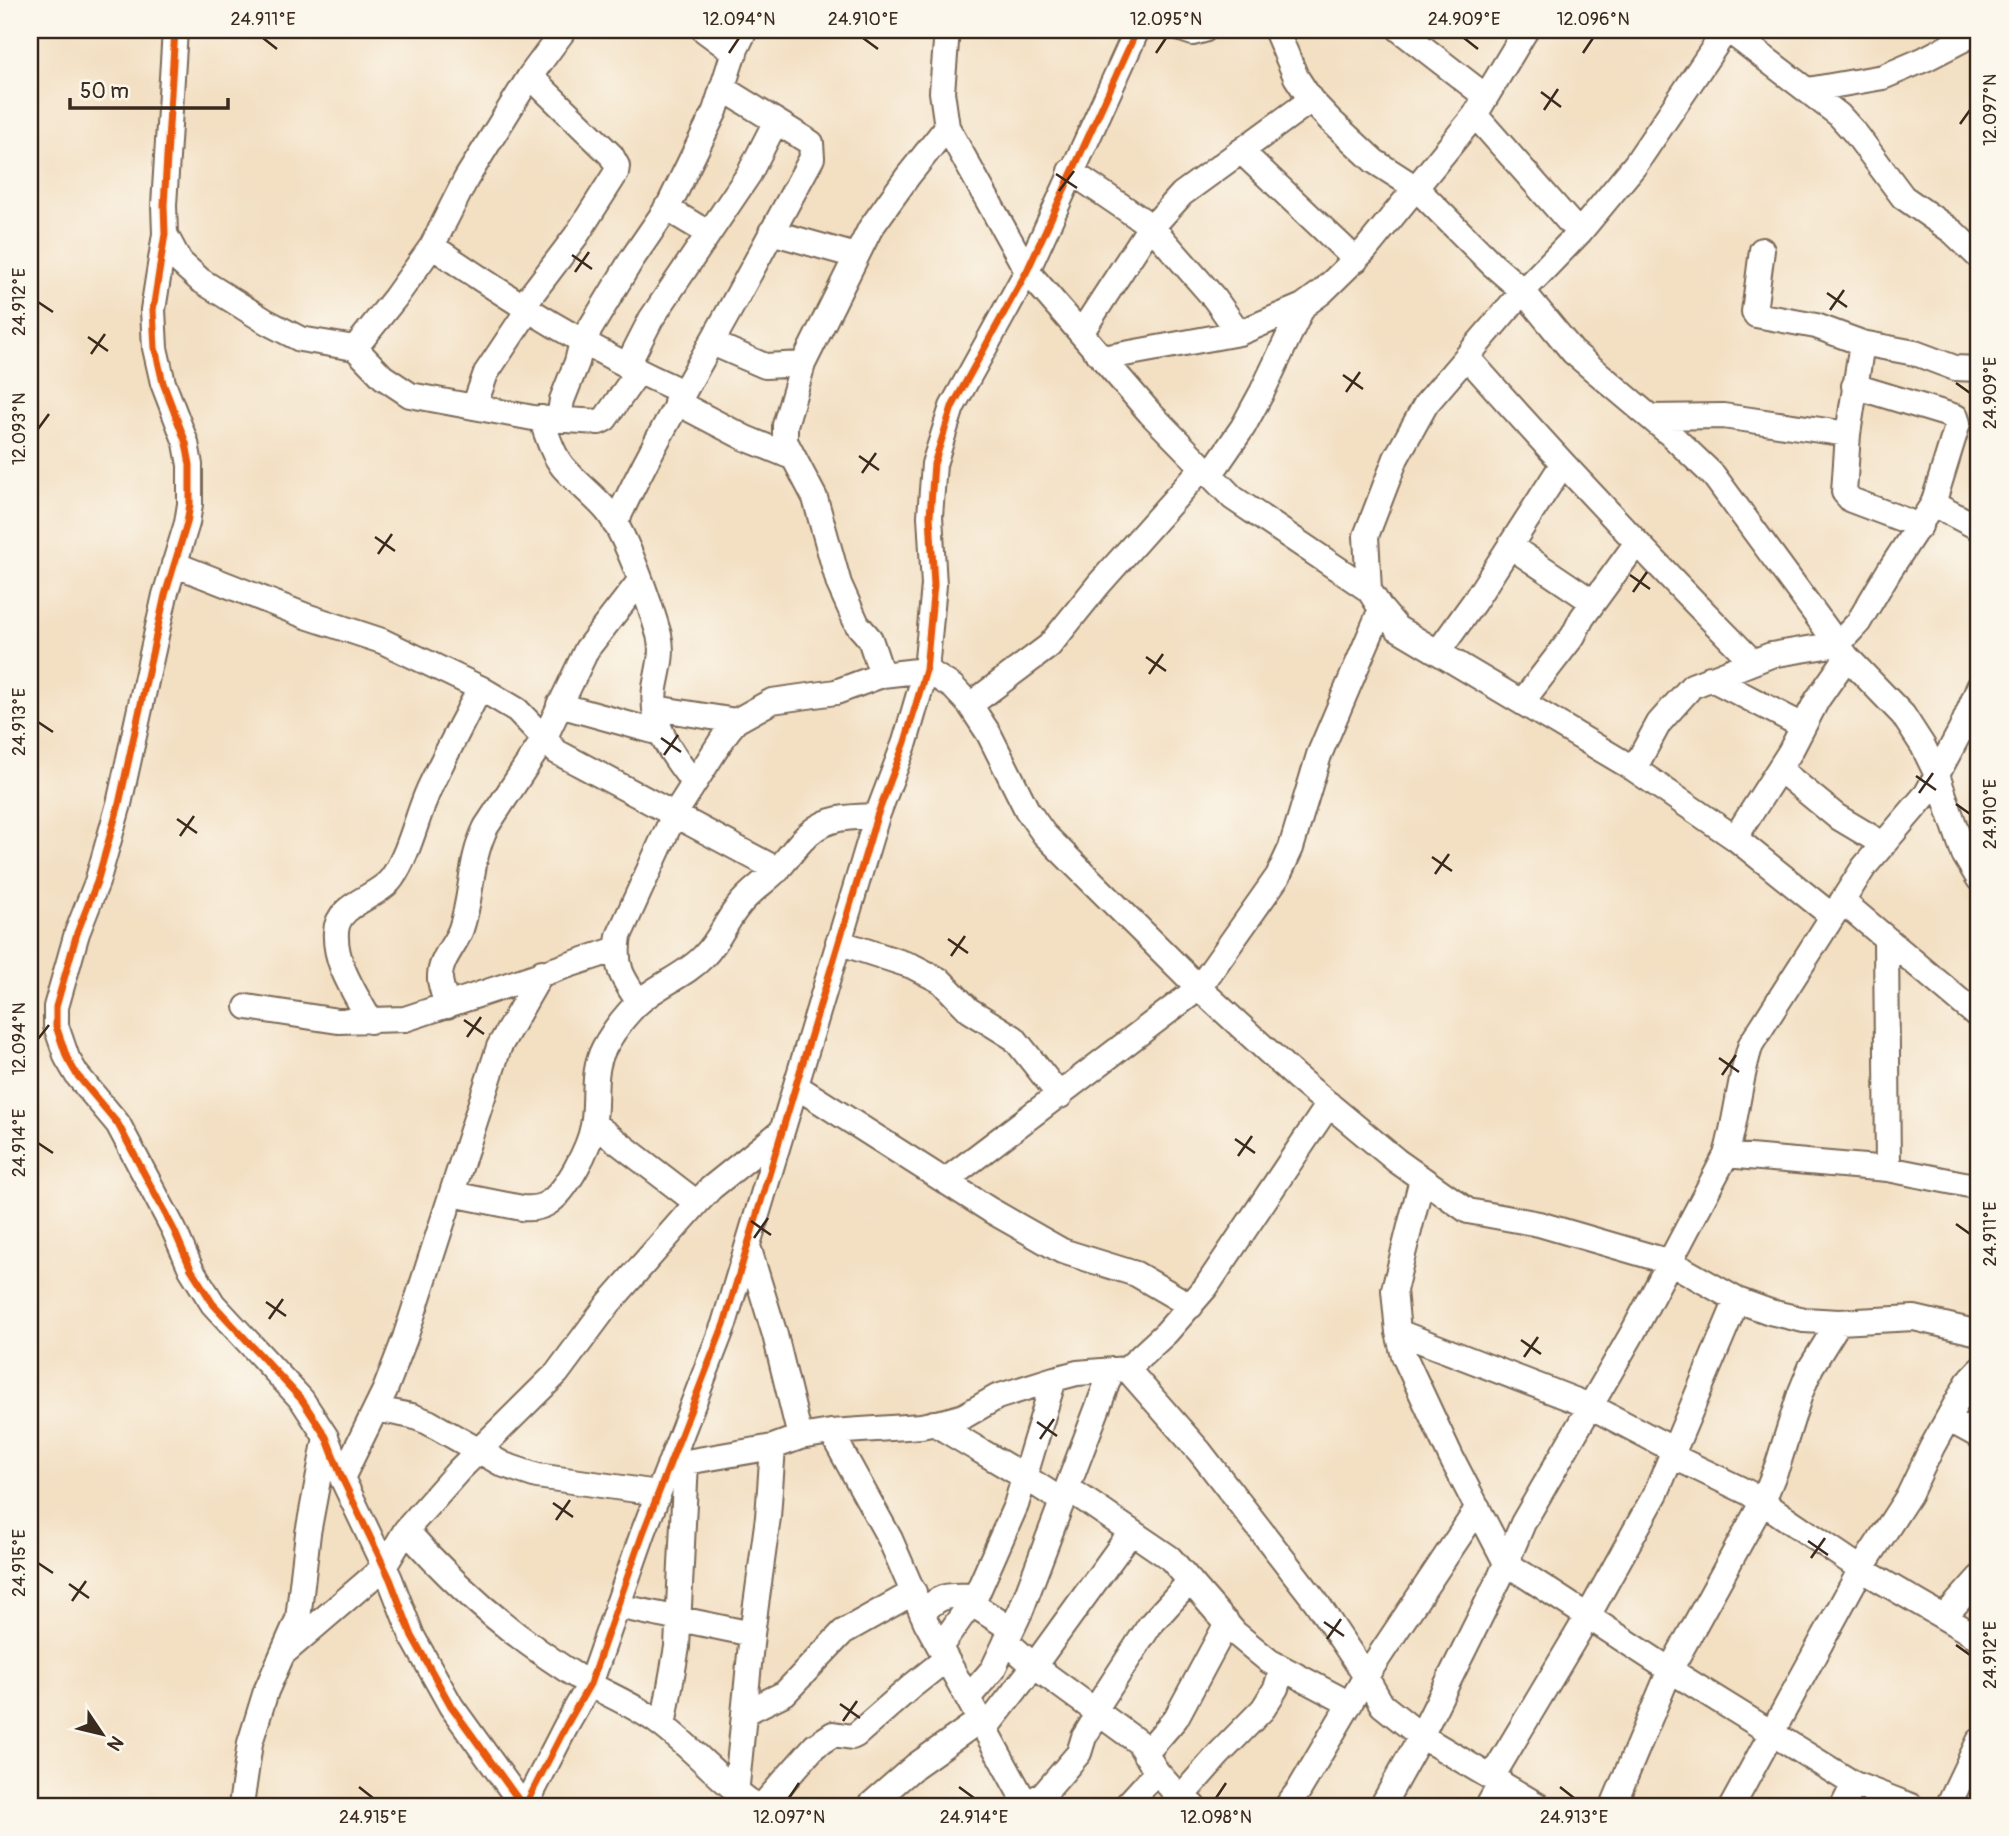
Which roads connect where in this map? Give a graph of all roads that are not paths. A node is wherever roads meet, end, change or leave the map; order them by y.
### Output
1 (175, 30) edge
2 (564, 30) edge
3 (704, 30) edge
4 (745, 30) edge
5 (947, 30) edge
6 (1137, 30) edge
7 (1184, 30) edge
8 (1203, 30) edge
9 (1276, 30) edge
10 (1400, 30) edge
11 (1526, 30) edge
12 (1727, 30) edge
13 (1979, 31) edge
14 (735, 53) junction
15 (530, 76) junction
16 (722, 88) junction
17 (1808, 90) junction
18 (1311, 100) junction
19 (1480, 106) junction
20 (776, 121) junction
21 (947, 127) junction
22 (1241, 151) junction
23 (1070, 172) junction
24 (1416, 188) junction
25 (666, 208) junction
26 (1151, 226) junction
27 (771, 232) junction
28 (708, 233) junction
29 (1579, 233) junction
30 (165, 234) junction
31 (432, 246) junction
32 (1762, 250) dead end
33 (856, 256) junction
34 (1979, 257) edge
35 (1356, 260) junction
36 (1027, 271) junction
37 (1523, 292) junction
38 (1303, 306) junction
39 (525, 309) junction
40 (1081, 333) junction
41 (1239, 333) junction
42 (582, 342) junction
43 (712, 343) junction
44 (1862, 343) junction
45 (355, 348) junction
46 (1467, 357) junction
47 (1103, 358) junction
48 (803, 364) junction
49 (632, 369) junction
50 (1979, 369) edge
51 (1854, 386) junction
52 (680, 397) junction
53 (474, 407) junction
54 (1650, 417) junction
55 (550, 419) junction
56 (1848, 434) junction
57 (792, 457) junction
58 (1562, 464) junction
59 (1207, 471) junction
60 (1933, 505) junction
61 (615, 524) junction
62 (1920, 526) junction
63 (1979, 528) edge
64 (1636, 544) junction
65 (1510, 546) junction
66 (174, 564) junction
67 (639, 582) junction
68 (1375, 599) junction
69 (1593, 602) junction
70 (1842, 650) junction
71 (1438, 652) junction
72 (1752, 661) junction
73 (926, 670) junction
74 (882, 675) junction
75 (1710, 678) junction
76 (1979, 687) edge
77 (480, 688) junction
78 (1522, 702) junction
79 (559, 705) junction
80 (970, 705) junction
81 (655, 708) junction
82 (736, 721) junction
83 (1804, 726) junction
84 (1971, 727) edge
85 (660, 733) junction
86 (544, 739) junction
87 (1634, 769) junction
88 (1779, 769) junction
89 (1937, 775) junction
90 (694, 783) junction
91 (674, 815) junction
92 (877, 816) junction
93 (1735, 838) junction
94 (1883, 844) junction
95 (778, 870) junction
96 (1979, 878) edge
97 (1837, 908) junction
98 (1886, 939) junction
99 (838, 942) junction
100 (617, 949) junction
101 (542, 972) junction
102 (1199, 988) junction
103 (639, 1002) junction
104 (447, 1006) junction
105 (247, 1007) dead end
106 (1979, 1017) edge
107 (370, 1021) junction
108 (796, 1086) junction
109 (1060, 1096) junction
110 (1329, 1104) junction
111 (594, 1125) junction
112 (782, 1131) junction
113 (1726, 1155) junction
114 (1888, 1170) junction
115 (1422, 1179) junction
116 (945, 1181) junction
117 (1979, 1187) edge
118 (452, 1194) junction
119 (697, 1203) junction
120 (748, 1247) junction
121 (1670, 1262) junction
122 (1737, 1300) junction
123 (1191, 1306) junction
124 (1839, 1322) junction
125 (1398, 1332) junction
126 (1979, 1334) edge
127 (1119, 1369) junction
128 (1979, 1370) edge
129 (1054, 1379) junction
130 (1590, 1406) junction
131 (376, 1409) junction
132 (1948, 1419) junction
133 (934, 1423) junction
134 (831, 1433) junction
135 (1979, 1436) edge
136 (326, 1437) junction
137 (800, 1437) junction
138 (773, 1447) junction
139 (477, 1451) junction
140 (1673, 1453) junction
141 (678, 1464) junction
142 (1025, 1475) junction
143 (342, 1478) junction
144 (659, 1493) junction
145 (1066, 1495) junction
146 (1763, 1501) junction
147 (1478, 1508) junction
148 (406, 1530) junction
149 (1132, 1532) junction
150 (1506, 1563) junction
151 (384, 1567) junction
152 (1861, 1569) junction
153 (1979, 1577) edge
154 (1190, 1581) junction
155 (974, 1600) junction
156 (918, 1603) junction
157 (617, 1606) junction
158 (1588, 1616) junction
159 (1945, 1616) junction
160 (678, 1618) junction
161 (1227, 1623) junction
162 (752, 1634) junction
163 (1009, 1635) junction
164 (1979, 1638) edge
165 (285, 1652) junction
166 (943, 1653) junction
167 (1034, 1666) junction
168 (1282, 1668) junction
169 (1670, 1670) junction
170 (1366, 1676) junction
171 (590, 1684) junction
172 (968, 1698) junction
173 (1350, 1704) junction
174 (1097, 1712) junction
175 (744, 1713) junction
176 (982, 1725) junction
177 (663, 1726) junction
178 (1772, 1732) junction
179 (1421, 1736) junction
180 (1979, 1741) edge
181 (1151, 1763) junction
182 (1496, 1780) junction
183 (1854, 1784) junction
184 (1187, 1801) edge
185 (742, 1802) edge
186 (1026, 1805) edge
187 (241, 1806) edge
188 (524, 1806) edge
189 (762, 1806) edge
190 (869, 1806) edge
191 (1126, 1806) edge
192 (1287, 1806) edge
193 (1382, 1806) edge
194 (1488, 1806) edge
195 (1539, 1806) edge
196 (1613, 1806) edge
197 (1732, 1806) edge
198 (1843, 1806) edge
199 (1911, 1806) edge
200 (1948, 1806) edge

1 - 30 street
2 - 15 street
3 - 14 street
4 - 14 street
5 - 21 street
6 - 23 street
7 - 8 street
9 - 18 street
10 - 19 street
11 - 19 street
12 - 17 street
12 - 29 street
13 - 17 street
14 - 16 street
15 - 31 street
15 - 39 street
16 - 20 street
16 - 25 street
17 - 34 street
18 - 22 street
18 - 24 street
19 - 24 street
19 - 29 street
20 - 27 street
20 - 28 street
21 - 33 street
21 - 36 street
22 - 26 street
22 - 35 street
23 - 26 street
23 - 36 street
24 - 35 street
24 - 37 street
25 - 28 street
25 - 42 street
26 - 40 street
26 - 41 street
27 - 33 street
27 - 43 street
28 - 49 street
29 - 37 street
30 - 45 street
30 - 66 street
31 - 39 street
31 - 45 street
32 - 44 street
33 - 48 street
35 - 38 street
36 - 40 street
36 - 73 street
37 - 46 street
37 - 54 street
38 - 41 street
38 - 59 street
39 - 42 street
39 - 53 street
40 - 47 street
41 - 47 street
42 - 49 street
42 - 55 street
43 - 48 street
43 - 52 street
44 - 50 street
44 - 51 street
45 - 53 street
46 - 58 street
46 - 68 street
47 - 59 street
48 - 57 street
49 - 52 street
49 - 55 street
51 - 56 street
51 - 60 street
52 - 57 street
52 - 61 street
53 - 55 street
54 - 56 street
54 - 70 street
55 - 61 street
56 - 62 street
57 - 74 street
58 - 64 street
58 - 65 street
59 - 68 street
59 - 80 street
60 - 62 street
60 - 63 street
61 - 67 street
62 - 70 street
64 - 69 street
64 - 72 street
65 - 69 street
65 - 71 street
66 - 77 street
66 - 136 street
67 - 79 street
67 - 81 street
68 - 71 street
68 - 102 street
69 - 78 street
70 - 72 street
70 - 83 street
70 - 89 street
71 - 78 street
72 - 75 street
73 - 74 street
73 - 80 street
73 - 92 street
74 - 82 street
75 - 83 street
75 - 87 street
76 - 84 street
77 - 86 street
77 - 107 street
78 - 87 street
79 - 85 street
79 - 86 street
80 - 102 street
81 - 82 street
81 - 85 street
82 - 90 street
83 - 88 street
84 - 89 street
85 - 90 street
86 - 91 street
86 - 104 street
87 - 93 street
88 - 93 street
88 - 94 street
89 - 94 street
89 - 96 street
90 - 91 street
91 - 95 street
91 - 100 street
92 - 95 street
92 - 99 street
93 - 97 street
94 - 97 street
95 - 103 street
97 - 98 street
97 - 113 street
98 - 106 street
98 - 114 street
99 - 108 street
99 - 109 street
100 - 101 street
100 - 103 street
101 - 104 street
101 - 118 street
102 - 109 street
102 - 110 street
103 - 111 street
104 - 107 street
105 - 107 street
108 - 112 street
108 - 116 street
109 - 116 street
110 - 115 street
110 - 123 street
111 - 118 street
111 - 119 street
112 - 119 street
112 - 120 street
113 - 114 street
113 - 121 street
114 - 117 street
115 - 121 street
115 - 125 street
116 - 123 street
118 - 131 street
119 - 139 street
120 - 137 street
120 - 141 street
121 - 122 street
121 - 130 street
122 - 124 street
122 - 140 street
123 - 127 street
124 - 126 street
124 - 146 street
125 - 130 street
125 - 147 street
127 - 129 street
127 - 145 street
127 - 170 street
128 - 132 street
129 - 133 street
129 - 142 street
130 - 140 street
130 - 150 street
131 - 139 street
131 - 143 street
132 - 135 street
132 - 152 street
133 - 134 street
133 - 142 street
134 - 137 street
134 - 156 street
136 - 143 street
136 - 165 street
137 - 138 street
138 - 141 street
138 - 162 street
139 - 144 street
139 - 148 street
140 - 146 street
140 - 158 street
141 - 144 street
141 - 160 street
142 - 145 street
142 - 155 street
143 - 151 street
144 - 157 street
145 - 149 street
145 - 163 street
146 - 152 street
146 - 169 street
147 - 150 street
147 - 170 street
148 - 151 street
148 - 171 street
149 - 154 street
149 - 167 street
150 - 158 street
150 - 179 street
151 - 165 street
151 - 188 street
152 - 159 street
152 - 178 street
153 - 159 street
154 - 161 street
154 - 174 street
155 - 156 street
155 - 163 street
155 - 166 street
156 - 166 street
156 - 175 street
157 - 160 street
157 - 171 street
158 - 169 street
158 - 182 street
159 - 164 street
160 - 162 street
160 - 177 street
161 - 168 street
161 - 181 street
162 - 175 street
163 - 167 street
163 - 172 street
165 - 187 street
166 - 172 street
166 - 189 street
167 - 174 street
167 - 176 street
168 - 173 street
168 - 184 street
169 - 178 street
169 - 196 street
170 - 173 street
170 - 179 street
171 - 177 street
171 - 188 street
172 - 176 street
173 - 192 street
174 - 181 street
174 - 186 street
175 - 185 street
176 - 186 street
176 - 190 street
177 - 185 street
178 - 183 street
178 - 197 street
179 - 182 street
179 - 193 street
180 - 200 street
181 - 184 street
181 - 191 street
182 - 194 street
182 - 195 street
183 - 198 street
183 - 199 street

